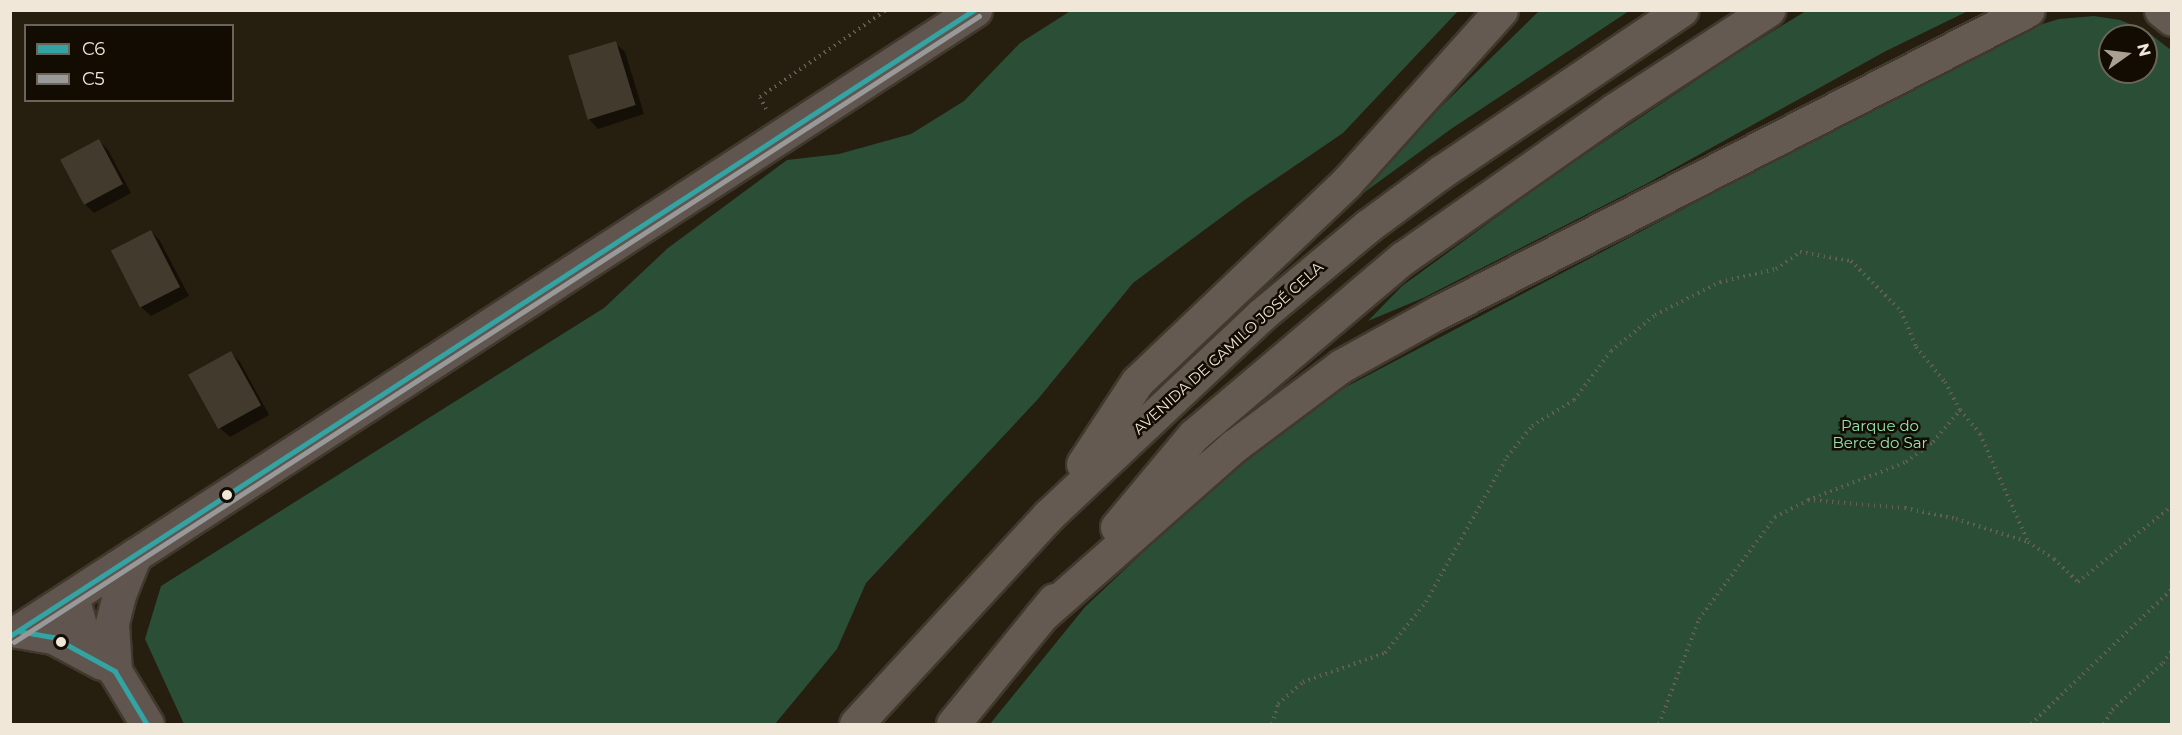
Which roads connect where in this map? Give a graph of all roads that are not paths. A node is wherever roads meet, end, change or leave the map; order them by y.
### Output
1 (975, 10) edge
2 (1501, 10) edge
3 (1681, 10) edge
4 (1768, 10) edge
5 (2028, 10) edge
6 (2161, 10) edge
7 (2172, 19) edge
8 (1048, 515) junction
9 (135, 555) junction
10 (74, 596) junction
11 (1041, 616) junction
12 (115, 671) junction
13 (147, 724) edge
14 (856, 724) edge
15 (953, 724) edge

1 - 9 street
2 - 8 highway
3 - 8 highway, AVENIDA DE CAMILO JOSÉ CELA
4 - 11 highway
5 - 11 highway
6 - 7 highway
8 - 14 highway, AVENIDA DE CAMILO JOSÉ CELA
9 - 10 street
9 - 12 street
10 - 12 street
10 - 12 street
11 - 15 highway
12 - 13 street

